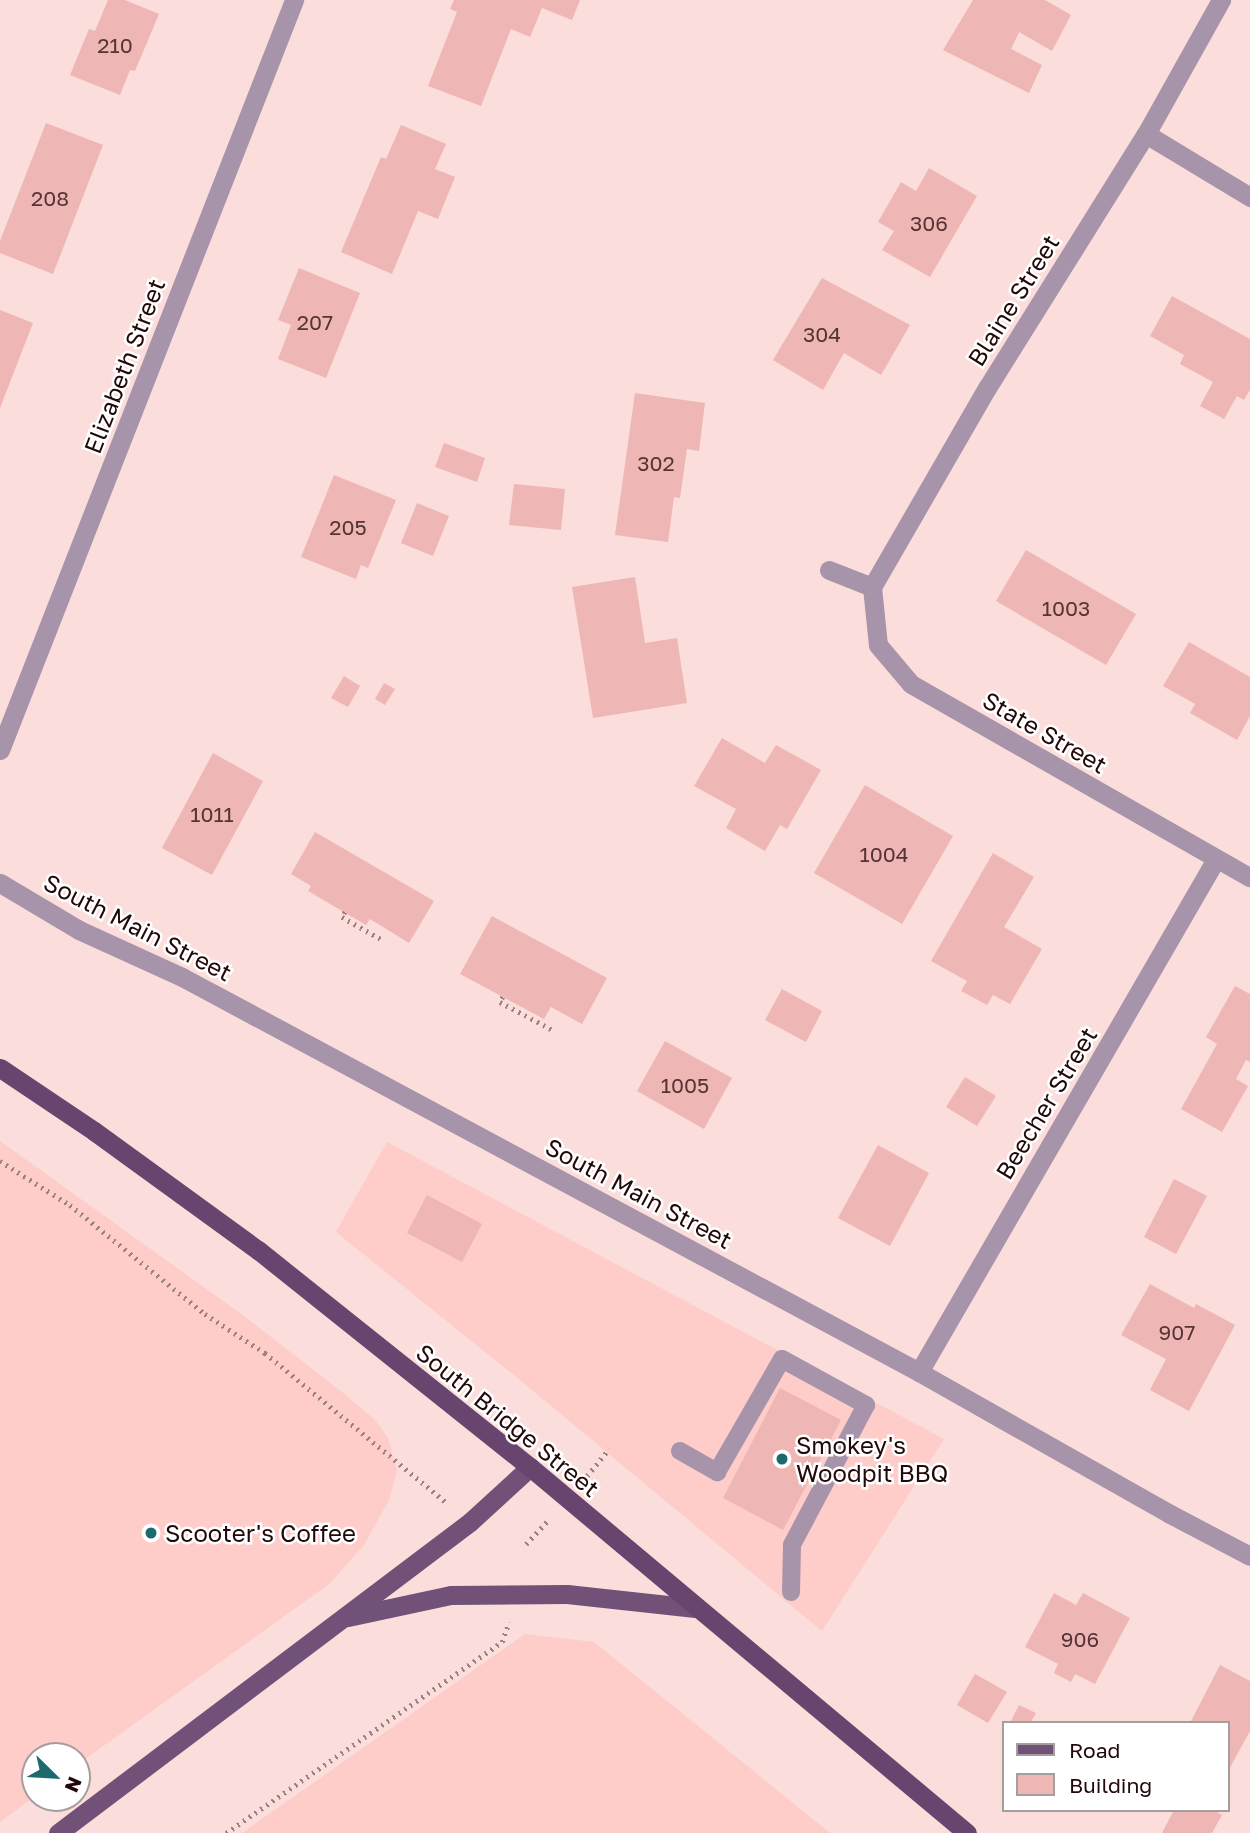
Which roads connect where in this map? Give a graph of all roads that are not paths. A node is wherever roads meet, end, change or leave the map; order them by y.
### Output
1 (294, 0) edge
2 (1221, 0) edge
3 (1146, 134) junction
4 (1250, 197) edge
5 (829, 570) dead end
6 (872, 587) junction
7 (0, 750) edge
8 (1216, 859) junction
9 (1250, 877) edge
10 (0, 883) edge
11 (0, 1068) edge
12 (919, 1372) junction
13 (680, 1451) dead end
14 (530, 1467) junction
15 (1250, 1556) edge
16 (792, 1592) dead end
17 (695, 1608) junction
18 (341, 1619) junction
19 (58, 1833) edge
20 (967, 1833) edge

1 - 7 street, Elizabeth Street
2 - 3 street, Blaine Street
3 - 4 street
3 - 6 street, Blaine Street
5 - 6 street
6 - 8 street, State Street
8 - 9 street, State Street
8 - 12 street, Beecher Street
10 - 12 street, South Main Street
11 - 14 highway, South Bridge Street
12 - 15 street, South Main Street
13 - 16 lane
14 - 17 highway, South Bridge Street
14 - 18 main road
17 - 18 main road
17 - 20 highway, South Bridge Street
18 - 19 main road

